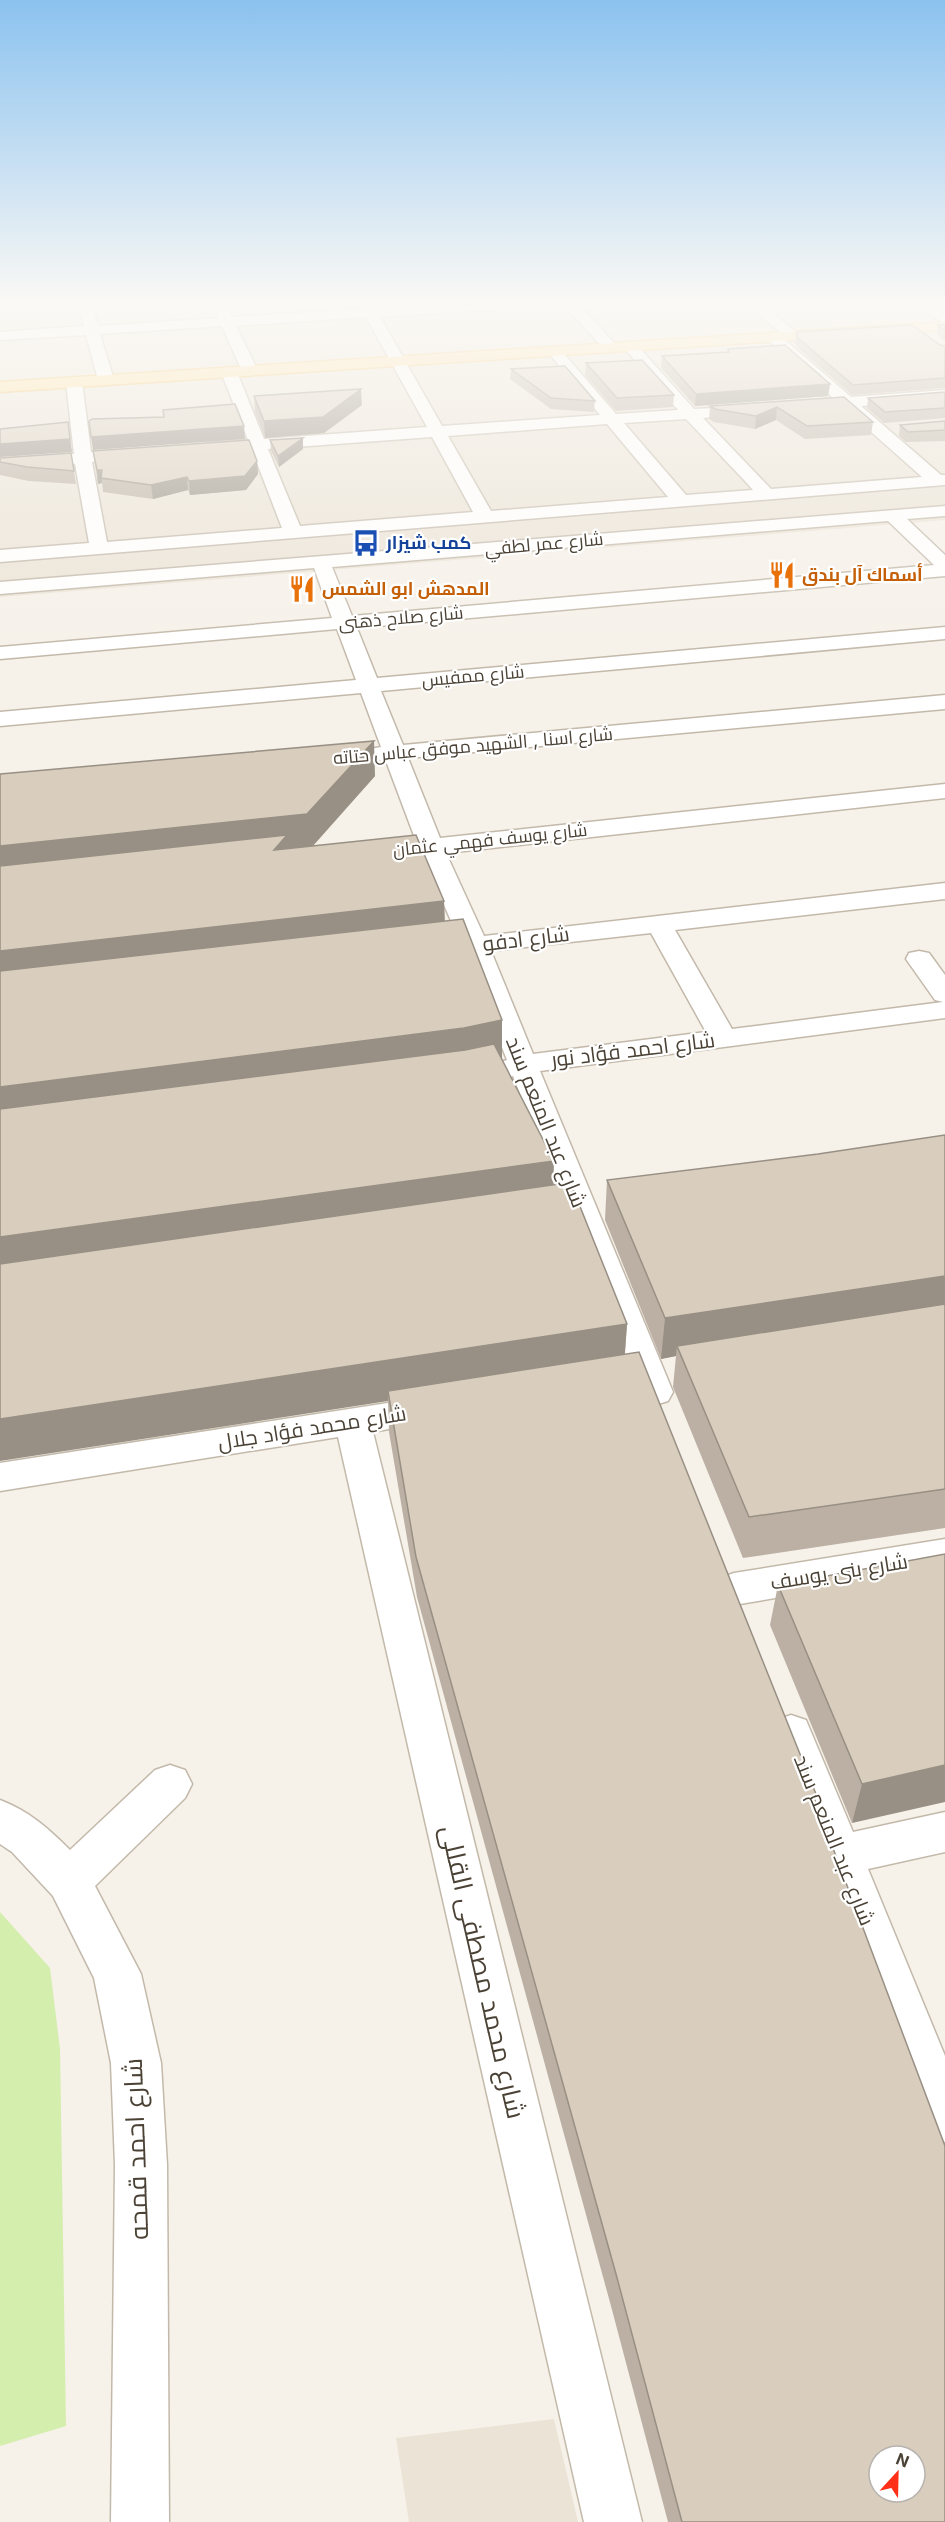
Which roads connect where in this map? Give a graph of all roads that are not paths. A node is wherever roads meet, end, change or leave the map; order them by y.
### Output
1 (79, 423) edge
2 (249, 423) edge
3 (431, 423) edge
4 (561, 423) edge
5 (614, 423) edge
6 (701, 423) edge
7 (869, 423) edge
8 (897, 429) edge
9 (877, 430) junction
10 (436, 432) junction
11 (258, 445) junction
12 (188, 450) edge
13 (153, 452) edge
14 (83, 458) junction
15 (0, 464) edge
16 (941, 481) edge
17 (767, 495) junction
18 (681, 501) junction
19 (945, 511) edge
20 (892, 515) junction
21 (485, 517) junction
22 (293, 533) junction
23 (99, 548) junction
24 (0, 556) edge
25 (321, 562) junction
26 (945, 565) edge
27 (945, 570) edge
28 (0, 588) edge
29 (345, 623) junction
30 (945, 633) edge
31 (0, 653) edge
32 (368, 686) junction
33 (945, 702) edge
34 (0, 719) edge
35 (394, 753) junction
36 (346, 758) edge
37 (945, 792) edge
38 (431, 847) junction
39 (384, 852) edge
40 (945, 891) edge
41 (658, 924) junction
42 (475, 945) junction
43 (428, 951) edge
44 (919, 959) dead end
45 (945, 994) edge
46 (945, 1010) edge
47 (724, 1039) junction
48 (524, 1064) junction
49 (475, 1076) edge
50 (616, 1203) edge
51 (568, 1210) junction
52 (682, 1370) edge
53 (648, 1376) junction
54 (613, 1381) edge
55 (459, 1405) edge
56 (665, 1418) edge
57 (353, 1422) junction
58 (0, 1477) edge
59 (945, 1554) edge
60 (734, 1590) edge
61 (778, 1700) edge
62 (170, 1784) dead end
63 (0, 1820) edge
64 (945, 1832) edge
65 (841, 1856) junction
66 (69, 1881) junction
67 (945, 2117) edge
68 (140, 2522) edge
69 (613, 2522) edge

1 - 14 street
2 - 11 street
3 - 10 street
4 - 10 street
5 - 18 street
6 - 17 street
7 - 9 street
8 - 9 street
9 - 16 street
10 - 11 street
10 - 21 street
11 - 12 street
11 - 22 street
13 - 14 street
14 - 15 street
14 - 23 street
16 - 17 street, شارع عمر لطفي
17 - 18 street, شارع عمر لطفي
18 - 21 street, شارع عمر لطفي
19 - 20 street, شارع عمر لطفي
20 - 25 street, شارع عمر لطفي
20 - 26 street
21 - 22 street, شارع عمر لطفي
22 - 23 street, شارع عمر لطفي
23 - 24 street, شارع عمر لطفي
25 - 28 street, شارع عمر لطفي
25 - 29 street, شارع عبد المنعم سند
27 - 29 street, شارع صلاح ذهنى
29 - 31 street, شارع صلاح ذهنى
29 - 32 street, شارع عبد المنعم سند
30 - 32 street, شارع ممفيس
32 - 34 street, شارع ممفيس
32 - 35 street, شارع عبد المنعم سند
33 - 35 street, شارع اسنا , الشهيد موفق عباس حتاته
35 - 36 street, شارع اسنا , الشهيد موفق عباس حتاته
35 - 38 street, شارع عبد المنعم سند
37 - 38 street, شارع يوسف فهمي عثمان
38 - 39 street, شارع يوسف فهمي عثمان
38 - 42 street, شارع عبد المنعم سند
40 - 41 street, شارع ادفو
41 - 42 street, شارع ادفو
41 - 47 street
42 - 43 street, شارع ادفو
42 - 48 street, شارع عبد المنعم سند
44 - 45 street
46 - 47 street, شارع احمد فؤاد نور
47 - 48 street, شارع احمد فؤاد نور
48 - 49 street, شارع احمد فؤاد نور
48 - 51 street, شارع عبد المنعم سند
50 - 51 street
51 - 53 street, شارع عبد المنعم سند
52 - 53 street
53 - 54 street
53 - 56 street, شارع عبد المنعم سند
55 - 57 street, شارع محمد فؤاد جلال
57 - 58 street, شارع محمد فؤاد جلال
57 - 69 street, شارع محمد مصطفى القللى
59 - 60 street, شارع بنى يوسف
61 - 65 street, شارع عبد المنعم سند
62 - 66 street
63 - 66 street, شارع احمد قمحه
64 - 65 street
65 - 67 street, شارع عبد المنعم سند
66 - 68 street, شارع احمد قمحه

